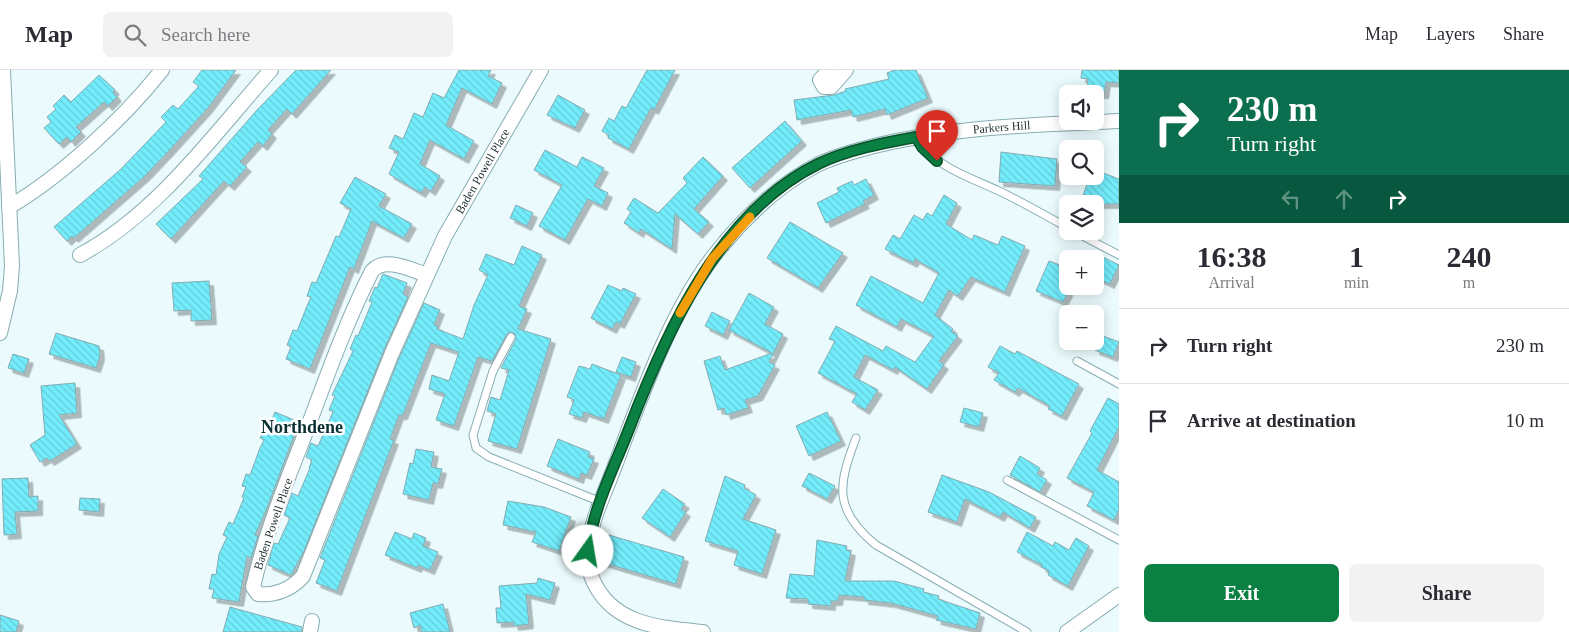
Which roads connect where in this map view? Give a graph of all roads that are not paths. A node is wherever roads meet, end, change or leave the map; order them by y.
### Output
1 (3, 70) edge
2 (162, 70) edge
3 (271, 70) edge
4 (541, 70) edge
5 (829, 70) edge
6 (846, 70) edge
7 (1119, 121) edge
8 (916, 137) junction
9 (8, 207) junction
10 (1059, 223) edge
11 (1090, 240) edge
12 (80, 255) dead end
13 (1119, 255) edge
14 (427, 275) junction
15 (0, 333) edge
16 (511, 337) dead end
17 (1077, 361) dead end
18 (1119, 384) edge
19 (856, 438) dead end
20 (1007, 480) dead end
21 (601, 502) junction
22 (1119, 540) edge
23 (1119, 595) edge
24 (703, 632) edge
25 (1027, 632) edge
26 (1067, 632) edge

1 - 9 street
2 - 9 street
3 - 12 street
4 - 14 street, Baden Powell Place
5 - 6 street
7 - 8 street, Parkers Hill
8 - 10 lane
8 - 21 street, Parkers Hill
9 - 15 street
11 - 13 lane
14 - 14 street, Baden Powell Place
16 - 21 lane
17 - 18 lane
19 - 25 lane
20 - 22 lane
21 - 24 street, Parkers Hill
23 - 26 street

